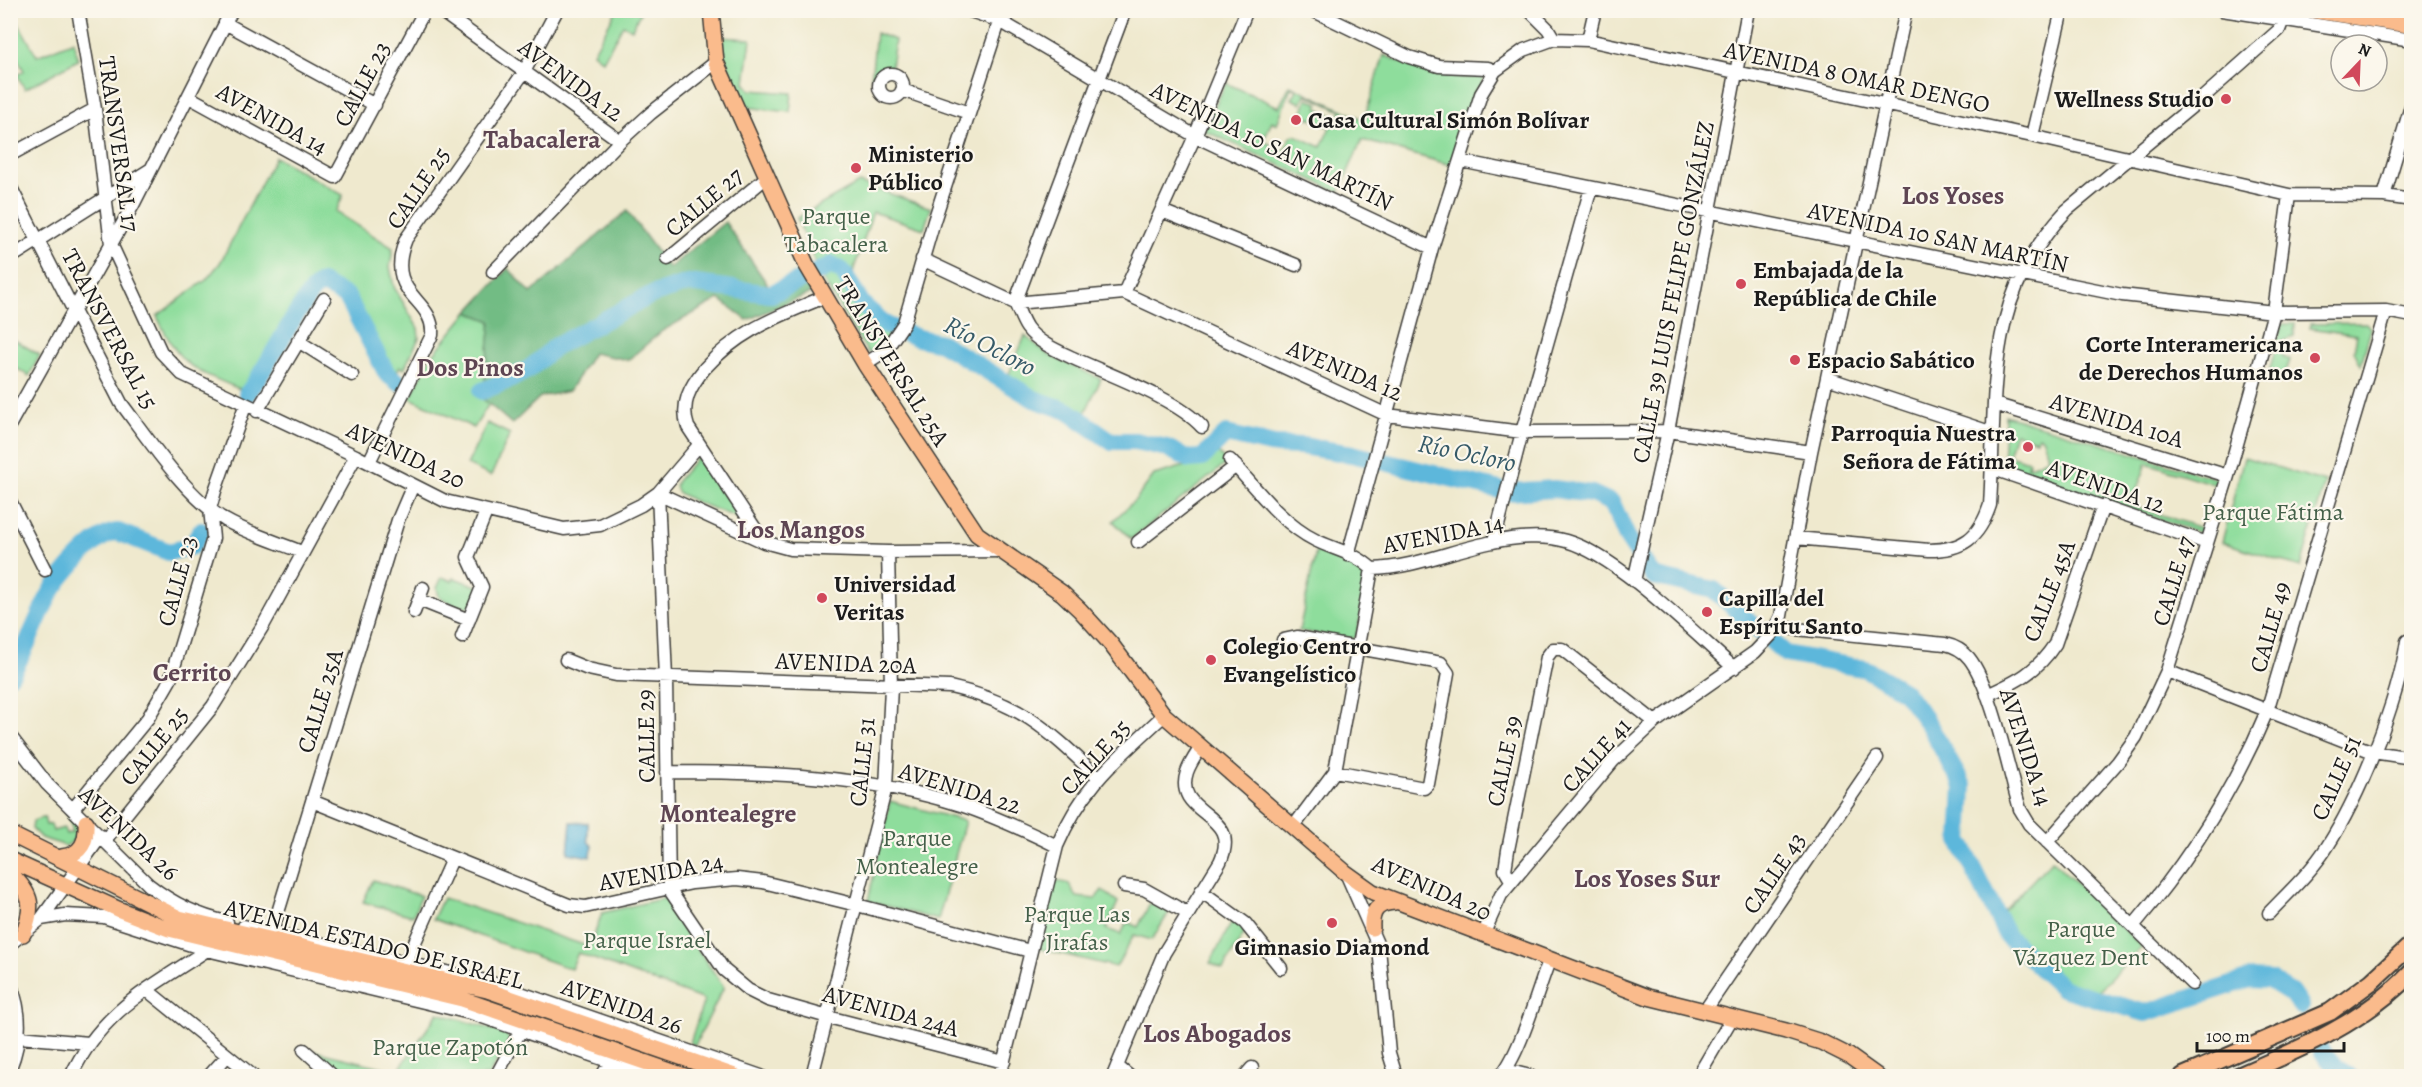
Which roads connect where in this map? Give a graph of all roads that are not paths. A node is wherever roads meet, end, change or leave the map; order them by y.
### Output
1 (78, 10) edge
2 (232, 10) edge
3 (425, 10) edge
4 (439, 10) edge
5 (557, 10) edge
6 (711, 10) edge
7 (967, 10) edge
8 (1125, 10) edge
9 (1247, 10) edge
10 (1312, 10) edge
11 (1529, 10) edge
12 (1595, 10) edge
13 (1749, 10) edge
14 (1905, 10) edge
15 (2062, 10) edge
16 (2222, 10) edge
17 (2314, 10) edge
18 (2399, 10) edge
19 (2412, 12) edge
20 (1001, 16) edge
21 (2282, 22) junction
22 (225, 23) junction
23 (2412, 25) edge
24 (1554, 39) junction
25 (1588, 40) junction
26 (2412, 40) edge
27 (716, 62) junction
28 (1495, 71) junction
29 (524, 72) junction
30 (1735, 73) junction
31 (1099, 80) junction
32 (902, 90) dead end
33 (189, 97) junction
34 (2412, 103) edge
35 (375, 105) junction
36 (1886, 106) junction
37 (94, 109) junction
38 (969, 113) junction
39 (1195, 136) junction
40 (2032, 136) junction
41 (620, 141) junction
42 (10, 155) edge
43 (2129, 160) junction
44 (1461, 161) junction
45 (153, 167) junction
46 (768, 176) junction
47 (335, 177) joint
48 (102, 178) junction
49 (10, 186) edge
50 (1591, 188) junction
51 (120, 189) junction
52 (2289, 195) junction
53 (2384, 195) junction
54 (104, 199) junction
55 (2412, 200) edge
56 (1162, 212) junction
57 (1712, 213) junction
58 (1858, 240) junction
59 (39, 241) junction
60 (111, 244) junction
61 (1432, 248) junction
62 (10, 258) edge
63 (668, 259) dead end
64 (922, 260) junction
65 (1296, 265) dead end
66 (493, 272) dead end
67 (2019, 276) junction
68 (1124, 293) junction
69 (824, 296) junction
70 (324, 299) dead end
71 (1015, 303) junction
72 (2385, 311) junction
73 (73, 312) junction
74 (2274, 312) junction
75 (2412, 316) edge
76 (298, 341) junction
77 (865, 364) junction
78 (352, 375) dead end
79 (1827, 378) junction
80 (1994, 404) junction
81 (251, 409) junction
82 (1387, 415) junction
83 (10, 424) edge
84 (1202, 427) dead end
85 (1668, 431) junction
86 (1522, 432) junction
87 (1992, 433) junction
88 (699, 446) junction
89 (1811, 452) junction
90 (356, 456) junction
91 (369, 462) junction
92 (1991, 468) junction
93 (2229, 476) junction
94 (413, 484) junction
95 (658, 493) junction
96 (10, 501) edge
97 (2103, 507) junction
98 (210, 509) junction
99 (486, 512) junction
100 (977, 534) junction
101 (1796, 538) junction
102 (764, 542) junction
103 (1138, 542) dead end
104 (1494, 542) junction
105 (2207, 543) junction
106 (1000, 551) junction
107 (302, 552) junction
108 (888, 552) junction
109 (965, 552) junction
110 (1348, 555) junction
111 (1372, 569) junction
112 (45, 570) dead end
113 (1634, 581) junction
114 (419, 600) dead end
115 (469, 620) junction
116 (1774, 630) junction
117 (462, 636) dead end
118 (1283, 640) dead end
119 (2407, 641) dead end
120 (1357, 649) junction
121 (566, 660) dead end
122 (1734, 668) junction
123 (2167, 670) junction
124 (666, 678) junction
125 (891, 687) junction
126 (1987, 695) junction
127 (2267, 711) junction
128 (1164, 715) junction
129 (1655, 722) junction
130 (10, 736) edge
131 (1201, 747) junction
132 (2373, 752) junction
133 (1877, 758) dead end
134 (2412, 758) edge
135 (1335, 771) junction
136 (667, 772) junction
137 (1098, 777) junction
138 (886, 787) junction
139 (312, 801) junction
140 (73, 809) junction
141 (86, 822) junction
142 (1294, 826) junction
143 (10, 834) edge
144 (103, 838) junction
145 (2047, 842) junction
146 (1058, 846) junction
147 (62, 857) junction
148 (452, 859) junction
149 (10, 860) edge
150 (78, 866) junction
151 (1345, 872) junction
152 (10, 873) edge
153 (1512, 882) junction
154 (65, 885) junction
155 (1124, 886) dead end
156 (669, 889) junction
157 (1201, 891) junction
158 (1395, 902) junction
159 (856, 904) junction
160 (1187, 913) junction
161 (2269, 913) dead end
162 (41, 919) junction
163 (2134, 925) junction
164 (1372, 928) junction
165 (272, 932) junction
166 (23, 934) junction
167 (1483, 935) junction
168 (10, 944) edge
169 (2412, 944) edge
170 (207, 950) junction
171 (1030, 951) junction
172 (1549, 961) junction
173 (406, 962) junction
174 (1281, 968) dead end
175 (2412, 972) edge
176 (10, 983) edge
177 (2192, 984) dead end
178 (147, 990) junction
179 (14, 1000) edge
180 (545, 1010) junction
181 (573, 1012) junction
182 (1704, 1012) junction
183 (828, 1017) junction
184 (1732, 1018) junction
185 (521, 1030) junction
186 (640, 1035) junction
187 (20, 1037) junction
188 (89, 1043) junction
189 (659, 1049) junction
190 (304, 1050) dead end
191 (227, 1056) junction
192 (1004, 1062) junction
193 (610, 1063) junction
194 (10, 1068) edge
195 (1115, 1071) edge
196 (1503, 1074) edge
197 (71, 1077) edge
198 (208, 1077) edge
199 (253, 1077) edge
200 (333, 1077) edge
201 (496, 1077) edge
202 (602, 1077) edge
203 (651, 1077) edge
204 (685, 1077) edge
205 (735, 1077) edge
206 (761, 1077) edge
207 (812, 1077) edge
208 (1000, 1077) edge
209 (1129, 1077) edge
210 (1396, 1077) edge
211 (1530, 1077) edge
212 (1698, 1077) edge
213 (1877, 1077) edge
214 (2183, 1077) edge
215 (2238, 1077) edge

1 - 37 street, TRANSVERSAL 17
2 - 22 street
3 - 35 street, CALLE 23
4 - 29 street, AVENIDA 12
5 - 29 street, CALLE 25
6 - 27 main road, TRANSVERSAL 25A
7 - 20 street, AVENIDA 10 SAN MARTÍN
8 - 31 street
9 - 39 street
10 - 28 street
11 - 24 street
12 - 25 street
13 - 30 street, CALLE 39 LUIS FELIPE GONZÁLEZ
14 - 36 street
15 - 40 street
16 - 21 street
17 - 23 highway
18 - 19 highway
20 - 31 street, AVENIDA 10 SAN MARTÍN
20 - 38 street
21 - 26 street
21 - 43 street
22 - 33 street
22 - 35 street
24 - 25 street, AVENIDA 8 OMAR DENGO
24 - 28 street, AVENIDA 8 OMAR DENGO
25 - 30 street, AVENIDA 8 OMAR DENGO
27 - 41 street
27 - 46 main road, TRANSVERSAL 25A
28 - 44 street
29 - 41 street, AVENIDA 12
29 - 91 street, CALLE 25
30 - 36 street, AVENIDA 8 OMAR DENGO
30 - 57 street, CALLE 39 LUIS FELIPE GONZÁLEZ
31 - 39 street, AVENIDA 10 SAN MARTÍN
31 - 71 street
32 - 38 street
33 - 45 street
33 - 47 street, AVENIDA 14
34 - 53 street
35 - 47 street, CALLE 23
36 - 40 street, AVENIDA 8 OMAR DENGO
36 - 58 street
37 - 42 street
37 - 48 street, TRANSVERSAL 17
38 - 64 street
39 - 56 street
39 - 61 street, AVENIDA 10 SAN MARTÍN
40 - 43 street, AVENIDA 8 OMAR DENGO
41 - 66 street
43 - 52 street, AVENIDA 8 OMAR DENGO
43 - 67 street
44 - 50 street, AVENIDA 10 SAN MARTÍN
44 - 61 street
45 - 51 street
45 - 60 street
46 - 63 street, CALLE 27
46 - 69 main road, TRANSVERSAL 25A
48 - 51 street
48 - 54 street, TRANSVERSAL 17
49 - 59 street, TRANSVERSAL 15
50 - 57 street, AVENIDA 10 SAN MARTÍN
50 - 86 street
51 - 54 street
52 - 53 street, AVENIDA 8 OMAR DENGO
52 - 74 street, CALLE 47
53 - 55 street, AVENIDA 8 OMAR DENGO
54 - 59 street
54 - 60 street, TRANSVERSAL 17
56 - 65 street
56 - 68 street
57 - 58 street, AVENIDA 10 SAN MARTÍN
57 - 85 street, CALLE 39 LUIS FELIPE GONZÁLEZ
58 - 67 street, AVENIDA 10 SAN MARTÍN
58 - 79 street
59 - 62 street
59 - 73 street, TRANSVERSAL 15
60 - 73 street
60 - 81 street, TRANSVERSAL 17
61 - 82 street
64 - 71 street
64 - 77 street
67 - 74 street, AVENIDA 10 SAN MARTÍN
67 - 80 street
68 - 71 street
68 - 82 street, AVENIDA 12
69 - 77 main road, TRANSVERSAL 25A
69 - 88 street
70 - 76 street, CALLE 23
71 - 84 street
72 - 74 street, AVENIDA 10 SAN MARTÍN
72 - 75 street, AVENIDA 10 SAN MARTÍN
72 - 127 street, CALLE 49
73 - 83 street
73 - 98 street, TRANSVERSAL 15
74 - 93 street, CALLE 47
76 - 78 street
76 - 81 street, CALLE 23
77 - 100 main road, TRANSVERSAL 25A
79 - 87 street
79 - 89 street
80 - 87 street
80 - 93 street, AVENIDA 10A
81 - 90 street, AVENIDA 20
81 - 98 street, CALLE 23
82 - 86 street, AVENIDA 12
82 - 110 street
85 - 86 street, AVENIDA 12
85 - 89 street, AVENIDA 12
85 - 113 street, CALLE 39 LUIS FELIPE GONZÁLEZ
86 - 104 street
87 - 92 street
88 - 95 street
88 - 102 street
89 - 101 street
90 - 91 street, AVENIDA 20
90 - 107 street, CALLE 25
91 - 94 street, AVENIDA 20
92 - 97 street, AVENIDA 12
92 - 101 street
93 - 105 street, CALLE 47
94 - 99 street, AVENIDA 20
94 - 139 street, CALLE 25A
95 - 99 street, AVENIDA 20
95 - 102 street
95 - 124 street, CALLE 29
96 - 112 street
97 - 105 street, AVENIDA 12
97 - 126 street, CALLE 45A
98 - 107 street
98 - 140 street, CALLE 23
99 - 115 street
100 - 106 main road, TRANSVERSAL 25A
100 - 109 street
101 - 116 street
102 - 108 street
103 - 110 street, AVENIDA 14
104 - 111 street, AVENIDA 14
104 - 113 street, AVENIDA 14
105 - 123 street, CALLE 47
106 - 109 street
106 - 128 main road, AVENIDA 20
107 - 144 street, CALLE 25
108 - 109 street
108 - 125 street, CALLE 31
110 - 111 street, AVENIDA 14
111 - 120 street
113 - 122 street, AVENIDA 14
114 - 115 street
115 - 117 street
116 - 122 street, CALLE 41
116 - 126 street, AVENIDA 14
118 - 120 street
119 - 132 street, CALLE 51
120 - 135 street
120 - 135 street
121 - 124 street, AVENIDA 20A
122 - 129 street, CALLE 41
123 - 127 street
123 - 145 street, CALLE 47
124 - 125 street, AVENIDA 20A
124 - 136 street, CALLE 29
125 - 137 street, AVENIDA 20A
125 - 138 street, CALLE 31
126 - 145 street, AVENIDA 14
127 - 132 street
127 - 163 street, CALLE 49
128 - 131 main road, AVENIDA 20
128 - 137 street, CALLE 35
129 - 153 street, CALLE 41
129 - 153 street, CALLE 39
130 - 140 street, AVENIDA 26
131 - 142 main road, AVENIDA 20
131 - 157 street
132 - 134 street
132 - 161 street, CALLE 51
133 - 182 street, CALLE 43
135 - 142 street
136 - 138 street, AVENIDA 22
136 - 156 street, CALLE 29
137 - 146 street, CALLE 35
138 - 146 street, AVENIDA 22
138 - 159 street, CALLE 31
139 - 148 street, AVENIDA 24
139 - 165 street, CALLE 25A
140 - 141 street, AVENIDA 26
141 - 144 street, AVENIDA 26
141 - 147 main road
142 - 151 main road, AVENIDA 20
143 - 147 main road, AVENIDA ESTADO DE ISRAEL
144 - 150 street, CALLE 25
144 - 165 street, AVENIDA 26
145 - 163 street, AVENIDA 14
146 - 171 street, CALLE 35
147 - 150 main road, AVENIDA ESTADO DE ISRAEL
148 - 156 street, AVENIDA 24
148 - 173 street
149 - 154 main road, AVENIDA ESTADO DE ISRAEL
150 - 154 street, CALLE 25
150 - 180 main road, AVENIDA ESTADO DE ISRAEL
151 - 158 main road, AVENIDA 20
151 - 164 street
152 - 166 main road
153 - 167 street, CALLE 41
154 - 162 street, CALLE 25
154 - 204 main road, AVENIDA ESTADO DE ISRAEL
155 - 160 street
156 - 159 street, AVENIDA 24
156 - 183 street, AVENIDA 24A
157 - 160 street
157 - 174 street
158 - 164 main road
158 - 167 main road, AVENIDA 20
159 - 171 street, AVENIDA 24
159 - 183 street, CALLE 31
160 - 195 street
162 - 166 street, CALLE 25
162 - 170 street
163 - 177 street, AVENIDA 14
164 - 210 street
165 - 173 street, AVENIDA 26
166 - 168 street, CALLE 25
167 - 172 main road, AVENIDA 20
169 - 214 highway
170 - 178 street
170 - 185 street
171 - 192 street, CALLE 35
172 - 182 main road, AVENIDA 20
172 - 196 street
173 - 181 street, AVENIDA 26
175 - 215 highway
176 - 179 street
178 - 188 street
178 - 191 street
179 - 187 street
180 - 181 main road
180 - 189 main road, AVENIDA ESTADO DE ISRAEL
181 - 186 street, AVENIDA 26
182 - 184 main road, AVENIDA 20
183 - 192 street, AVENIDA 24A
183 - 207 street, CALLE 31
184 - 212 street
184 - 213 main road, AVENIDA 20
185 - 193 street
185 - 201 street
186 - 189 main road
186 - 206 street, AVENIDA 26
187 - 188 street
187 - 194 street
188 - 197 street
189 - 205 main road, AVENIDA ESTADO DE ISRAEL
190 - 200 street
191 - 198 street
191 - 199 street
192 - 208 street, CALLE 35
193 - 202 street
193 - 203 street
195 - 209 street
196 - 211 street

